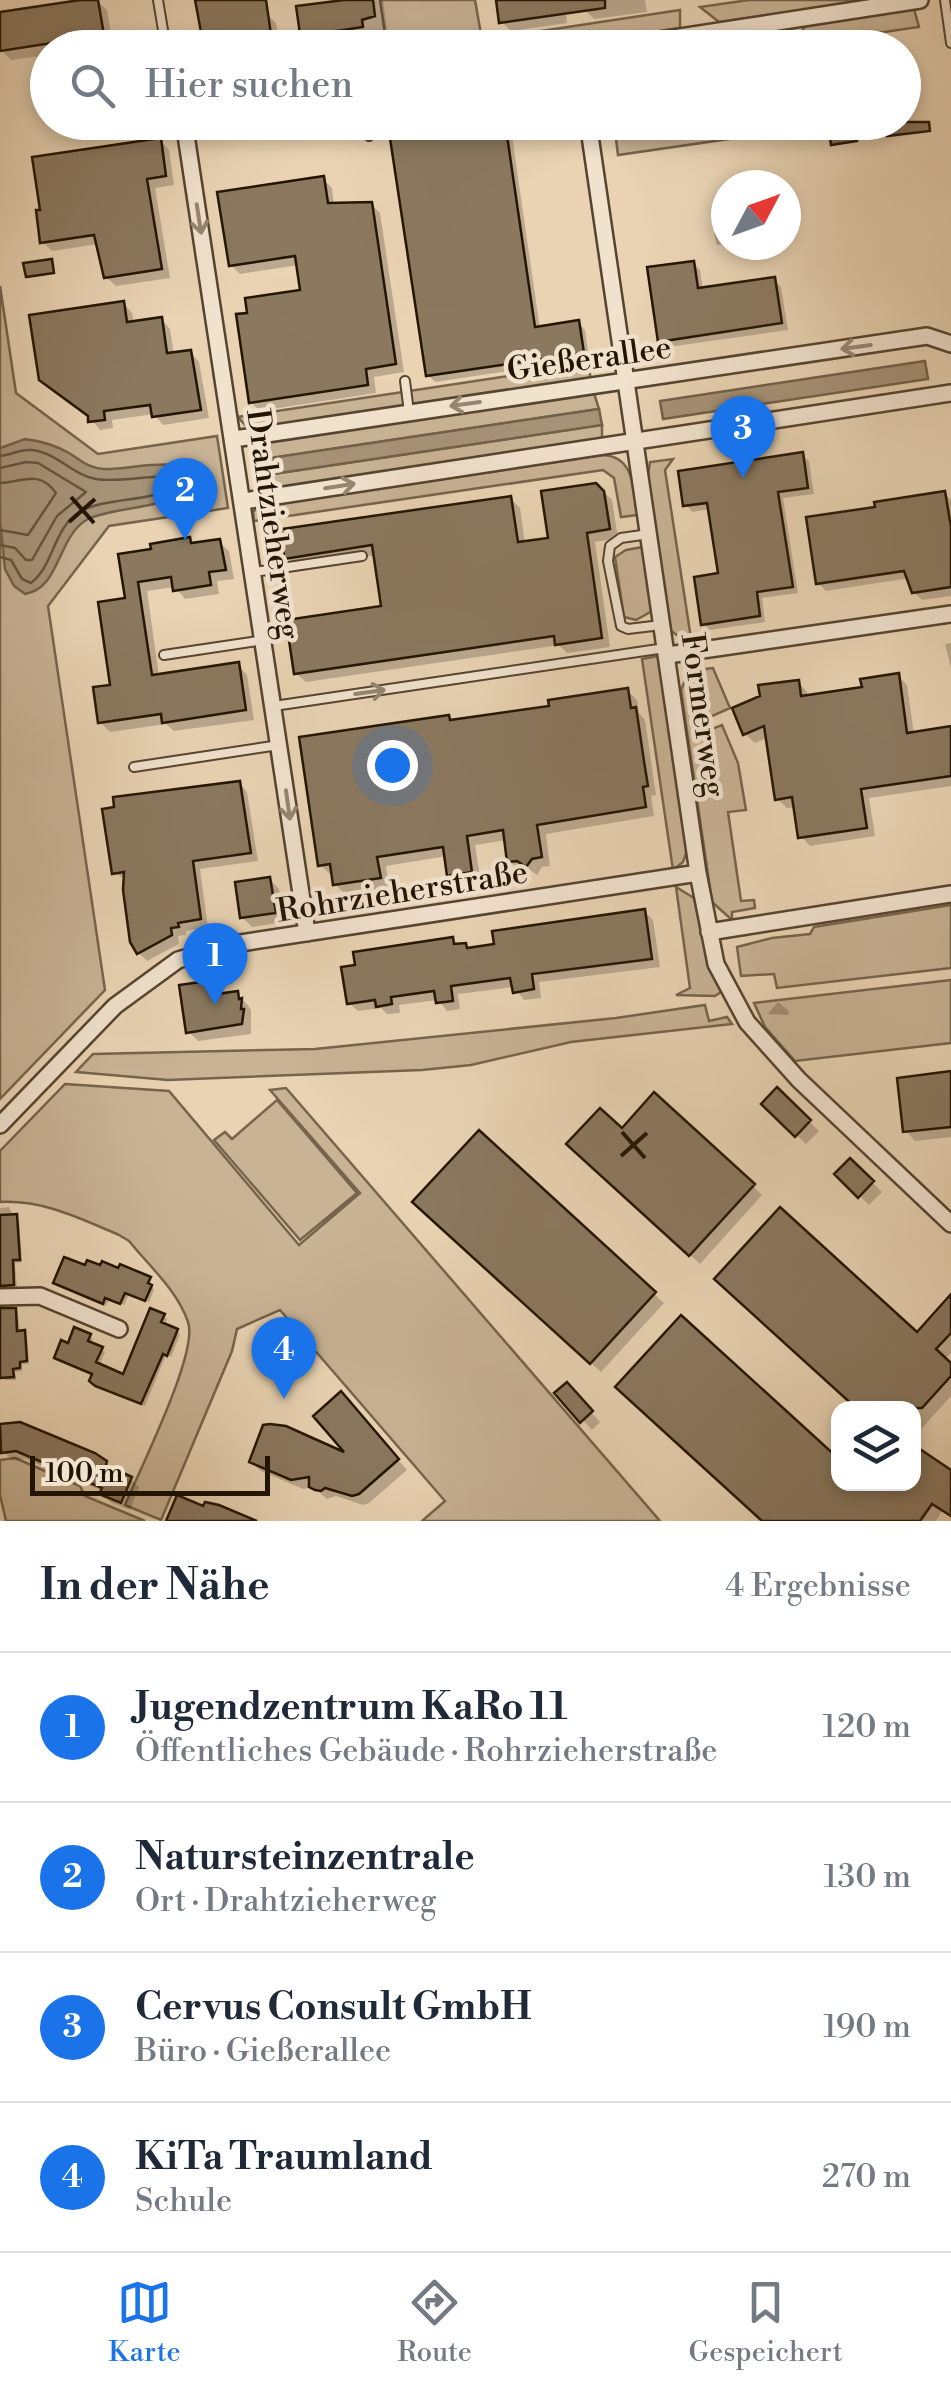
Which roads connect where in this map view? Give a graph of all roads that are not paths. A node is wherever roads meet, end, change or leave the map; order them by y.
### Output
1 (158, 0) edge
2 (920, 0) edge
3 (945, 0) edge
4 (163, 30) edge
5 (725, 30) edge
6 (951, 43) edge
7 (187, 140) edge
8 (591, 140) edge
9 (951, 344) edge
10 (626, 381) junction
11 (405, 382) dead end
12 (951, 394) edge
13 (410, 412) junction
14 (234, 440) junction
15 (636, 442) junction
16 (244, 501) junction
17 (649, 534) junction
18 (362, 556) dead end
19 (254, 572) junction
20 (951, 614) edge
21 (663, 625) junction
22 (264, 640) junction
23 (668, 652) junction
24 (164, 654) dead end
25 (274, 706) junction
26 (280, 745) junction
27 (134, 768) dead end
28 (698, 873) junction
29 (951, 894) edge
30 (709, 932) junction
31 (307, 934) junction
32 (0, 1125) edge
33 (951, 1224) edge
34 (0, 1297) edge
35 (119, 1329) dead end

1 - 4 lane
2 - 5 street
3 - 6 lane
7 -> 14 street, Drahtzieherweg
8 - 10 street, Formerweg
9 -> 10 street, Gießerallee
10 -> 13 street, Gießerallee
10 - 15 street, Formerweg
11 - 13 lane
12 - 15 street
13 - 14 street, Gießerallee
14 - 16 street, Drahtzieherweg
16 -> 15 street
15 - 17 street, Formerweg
16 - 19 street, Drahtzieherweg
17 - 21 street, Formerweg
17 - 21 lane
18 - 19 lane
19 - 22 street, Drahtzieherweg
20 - 23 street
21 - 23 street, Formerweg
22 - 24 lane
22 - 25 street, Drahtzieherweg
25 -> 23 lane
23 - 28 street, Formerweg
25 - 26 street, Drahtzieherweg
26 - 27 lane
26 -> 31 street, Drahtzieherweg
28 - 30 street, Formerweg
28 - 31 street, Rohrzieherstraße
29 - 30 street
30 - 33 street, Formerweg
31 - 32 street, Rohrzieherstraße
34 - 35 street

